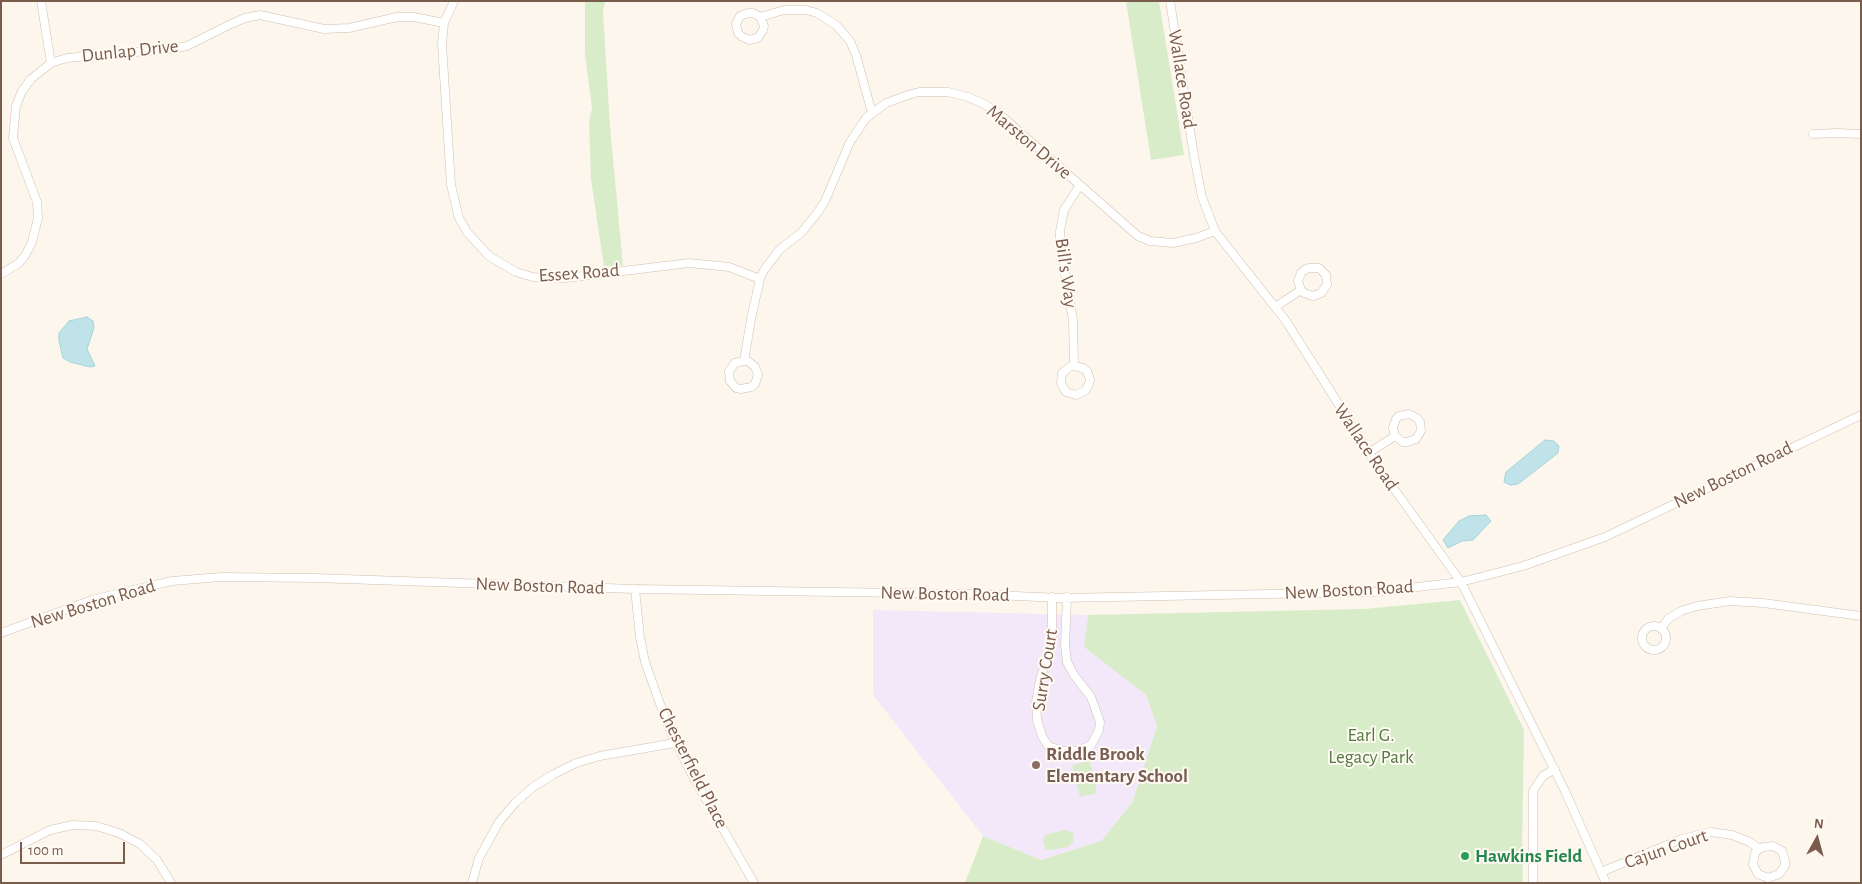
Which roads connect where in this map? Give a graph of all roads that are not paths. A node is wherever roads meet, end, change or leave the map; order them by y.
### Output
1 (41, 1) edge
2 (454, 1) edge
3 (1170, 1) edge
4 (760, 17) dead end
5 (444, 23) junction
6 (51, 63) junction
7 (872, 113) junction
8 (1813, 134) dead end
9 (1861, 134) edge
10 (1080, 185) junction
11 (1215, 231) junction
12 (1, 274) edge
13 (760, 279) junction
14 (1301, 290) dead end
15 (1275, 307) junction
16 (744, 361) dead end
17 (1074, 366) dead end
18 (1861, 414) edge
19 (1395, 436) dead end
20 (1370, 452) junction
21 (1460, 582) junction
22 (635, 588) junction
23 (1052, 597) junction
24 (1066, 598) junction
25 (1861, 616) edge
26 (1661, 628) dead end
27 (1, 633) edge
28 (675, 743) junction
29 (1555, 769) junction
30 (1759, 849) junction
31 (1, 855) edge
32 (1601, 872) junction
33 (171, 883) edge
34 (472, 883) edge
35 (754, 883) edge
36 (1533, 883) edge
37 (1606, 883) edge

1 - 6 street
2 - 5 street, Essex Road
3 - 11 street, Wallace Road
4 - 7 street
5 - 6 street, Dunlap Drive
5 - 13 street, Essex Road
6 - 12 street, Dunlap Drive
7 - 10 street, Marston Drive
7 - 13 street, Marston Drive
8 - 9 street
10 - 11 street, Marston Drive
10 - 17 street, Bill's Way
11 - 15 street, Wallace Road
13 - 16 street, Marston Drive
14 - 15 street
15 - 20 street, Wallace Road
18 - 21 street, New Boston Road
19 - 20 street
20 - 21 street, Wallace Road
21 - 24 street, New Boston Road
21 - 29 street, Wallace Road
22 - 23 street, New Boston Road
22 - 27 street, New Boston Road
22 - 28 street, Chesterfield Place
23 - 24 street, New Boston Road
23 - 24 street, Surry Court
25 - 26 street
28 - 34 street
28 - 35 street, Chesterfield Place
29 - 32 street, Wallace Road
29 - 36 street
30 - 30 street, Cajun Court
30 - 32 street, Cajun Court
31 - 33 street
32 - 37 street, Wallace Road

